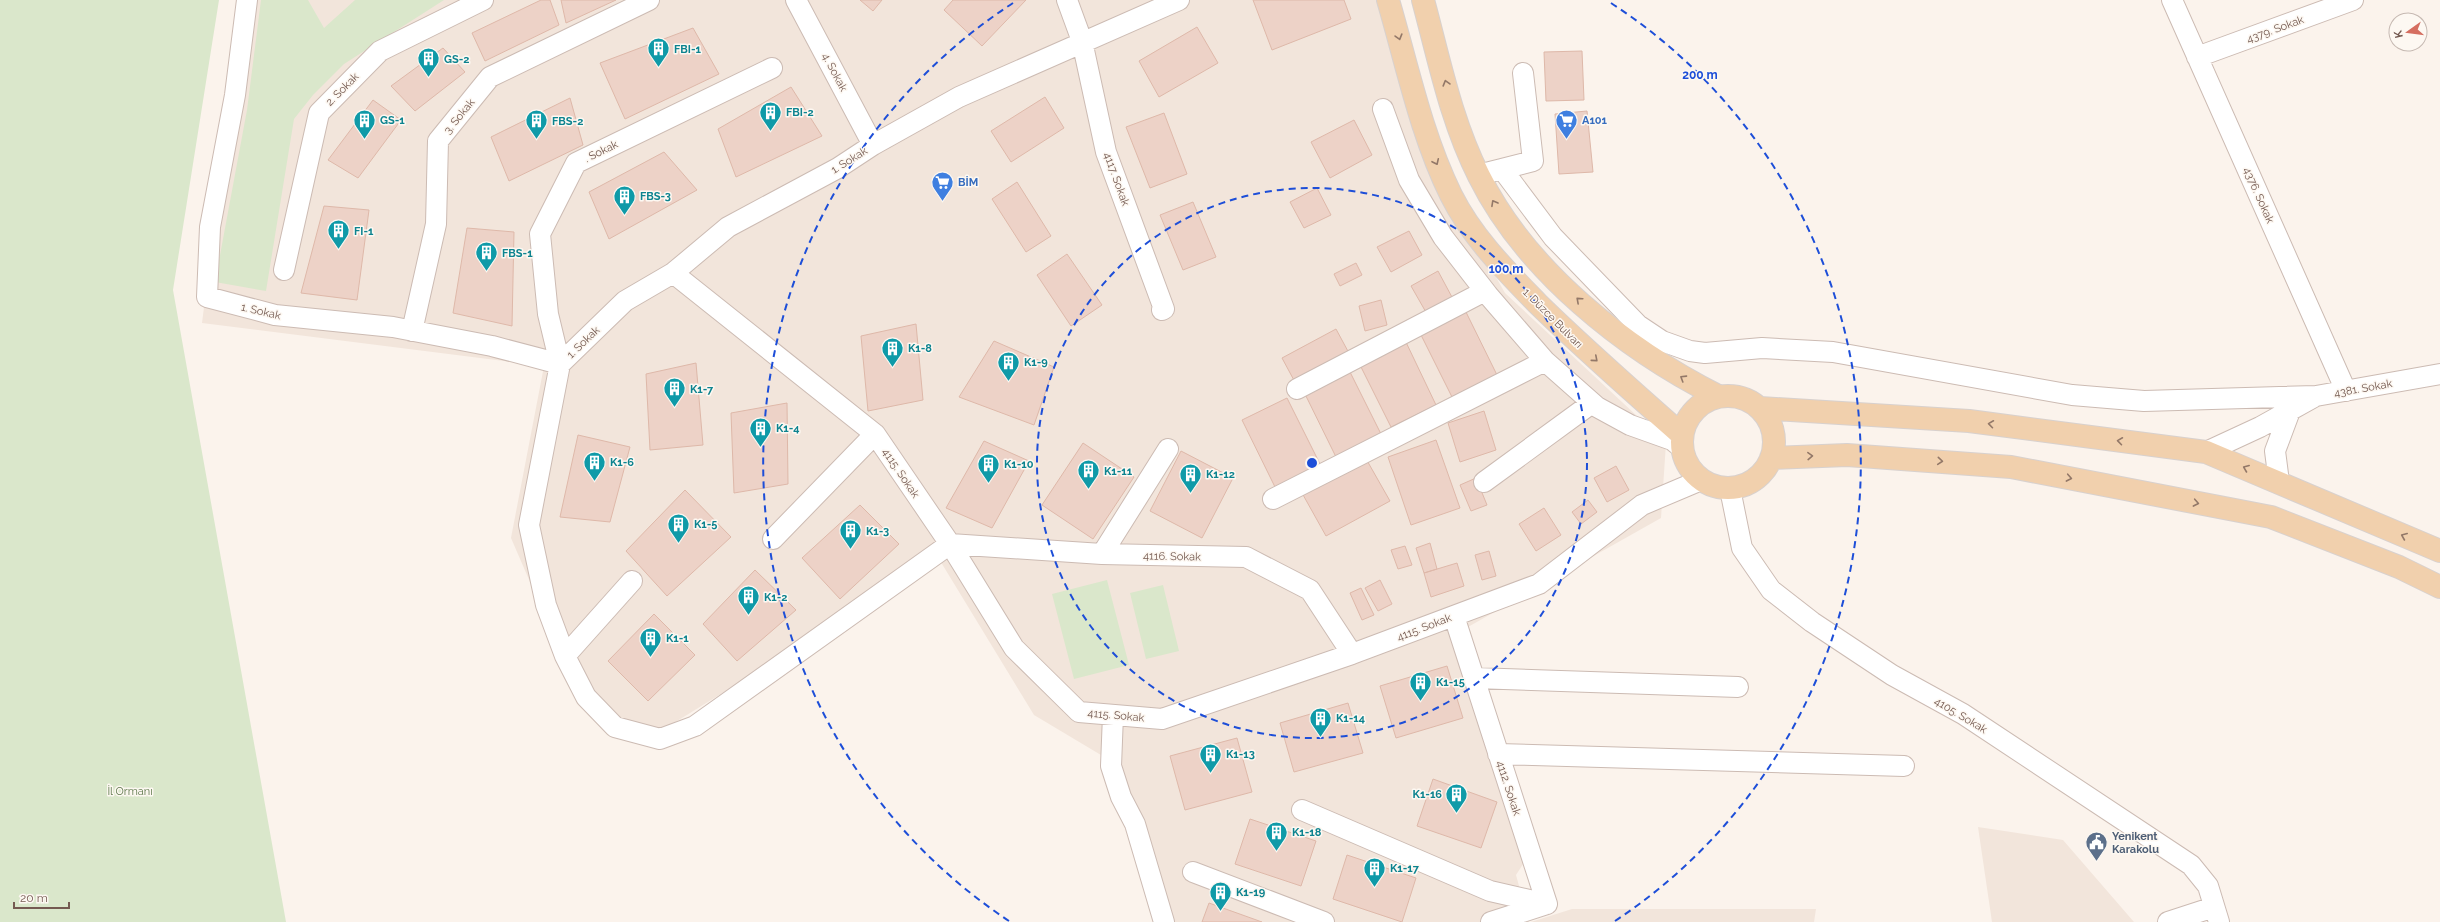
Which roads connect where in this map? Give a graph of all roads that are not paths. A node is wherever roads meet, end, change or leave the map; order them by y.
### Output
1 (247, 0) edge
2 (483, 0) edge
3 (648, 0) edge
4 (796, 0) edge
5 (1067, 0) edge
6 (1179, 0) edge
7 (1388, 0) edge
8 (1423, 0) edge
9 (2172, 0) edge
10 (2353, 0) edge
11 (1082, 41) junction
12 (2198, 57) junction
13 (772, 68) dead end
14 (1523, 73) dead end
15 (1383, 109) dead end
16 (873, 145) junction
17 (1502, 169) junction
18 (1478, 175) junction
19 (284, 270) dead end
20 (673, 273) junction
21 (1485, 291) junction
22 (1162, 310) dead end
23 (412, 331) junction
24 (1545, 361) junction
25 (560, 364) junction
26 (2440, 374) edge
27 (1297, 389) dead end
28 (2346, 391) junction
29 (1718, 396) junction
30 (2316, 396) junction
31 (1592, 403) junction
32 (1760, 408) junction
33 (2290, 411) junction
34 (875, 434) junction
35 (1682, 442) junction
36 (1168, 449) dead end
37 (2206, 452) junction
38 (1771, 458) junction
39 (1701, 480) junction
40 (1484, 482) dead end
41 (2279, 482) junction
42 (1730, 488) junction
43 (1273, 499) dead end
44 (773, 540) dead end
45 (950, 544) junction
46 (2440, 551) edge
47 (1102, 554) junction
48 (632, 581) dead end
49 (2440, 587) edge
50 (1454, 616) junction
51 (1352, 654) junction
52 (565, 656) junction
53 (1474, 678) junction
54 (1738, 688) dead end
55 (1113, 715) junction
56 (1498, 754) junction
57 (1904, 766) dead end
58 (1302, 810) dead end
59 (1193, 872) dead end
60 (1547, 904) junction
61 (2216, 915) edge
62 (1164, 922) edge
63 (1324, 922) edge
64 (1491, 922) edge
65 (2168, 922) edge

1 - 23 street, 1. Sokak
2 - 19 street, 2. Sokak
3 - 23 street, 3. Sokak
4 - 16 street, 4. Sokak
5 - 11 street, 4117. Sokak
6 - 11 street, 1. Sokak
7 -> 35 main road, 1. Düzce Bulvarı
18 -> 8 main road
9 - 12 street, 4376. Sokak
10 - 12 street, 4379. Sokak
11 - 16 street, 1. Sokak
11 - 22 street, 4117. Sokak
12 - 28 street, 4376. Sokak
13 - 25 street, . Sokak
14 - 17 street
15 - 21 street
16 - 20 street, 1. Sokak
17 - 18 street
17 - 30 street
29 -> 18 main road
20 - 25 street, 1. Sokak
20 - 34 street, 4115. Sokak
21 - 24 street
21 - 27 street
23 - 25 street, 1. Sokak
24 - 31 street
24 - 43 street
25 - 52 street
26 - 28 street, 4381. Sokak
28 - 30 street, 4381. Sokak
29 - 32 main road
29 - 35 main road
30 - 33 street, 4381. Sokak
31 - 35 street
31 - 40 street
37 -> 32 main road
32 - 38 main road
33 - 37 street, 4381. Sokak
33 - 41 street
34 - 44 street
34 - 45 street, 4115. Sokak
35 - 39 main road
36 - 47 street
41 -> 37 main road
38 - 42 main road
38 -> 49 main road
39 - 42 main road
39 - 50 street, 4115. Sokak
46 -> 41 main road
42 - 61 street, 4105. Sokak
45 - 47 street, 4116. Sokak
45 - 52 street
45 - 55 street, 4115. Sokak
47 - 51 street, 4116. Sokak
48 - 52 street
50 - 51 street, 4115. Sokak
50 - 53 street, 4112. Sokak
51 - 55 street, 4115. Sokak
53 - 54 street
53 - 56 street, 4112. Sokak
55 - 62 street
56 - 57 street
56 - 60 street, 4112. Sokak
58 - 60 street
59 - 63 street
60 - 64 street
61 - 65 street

